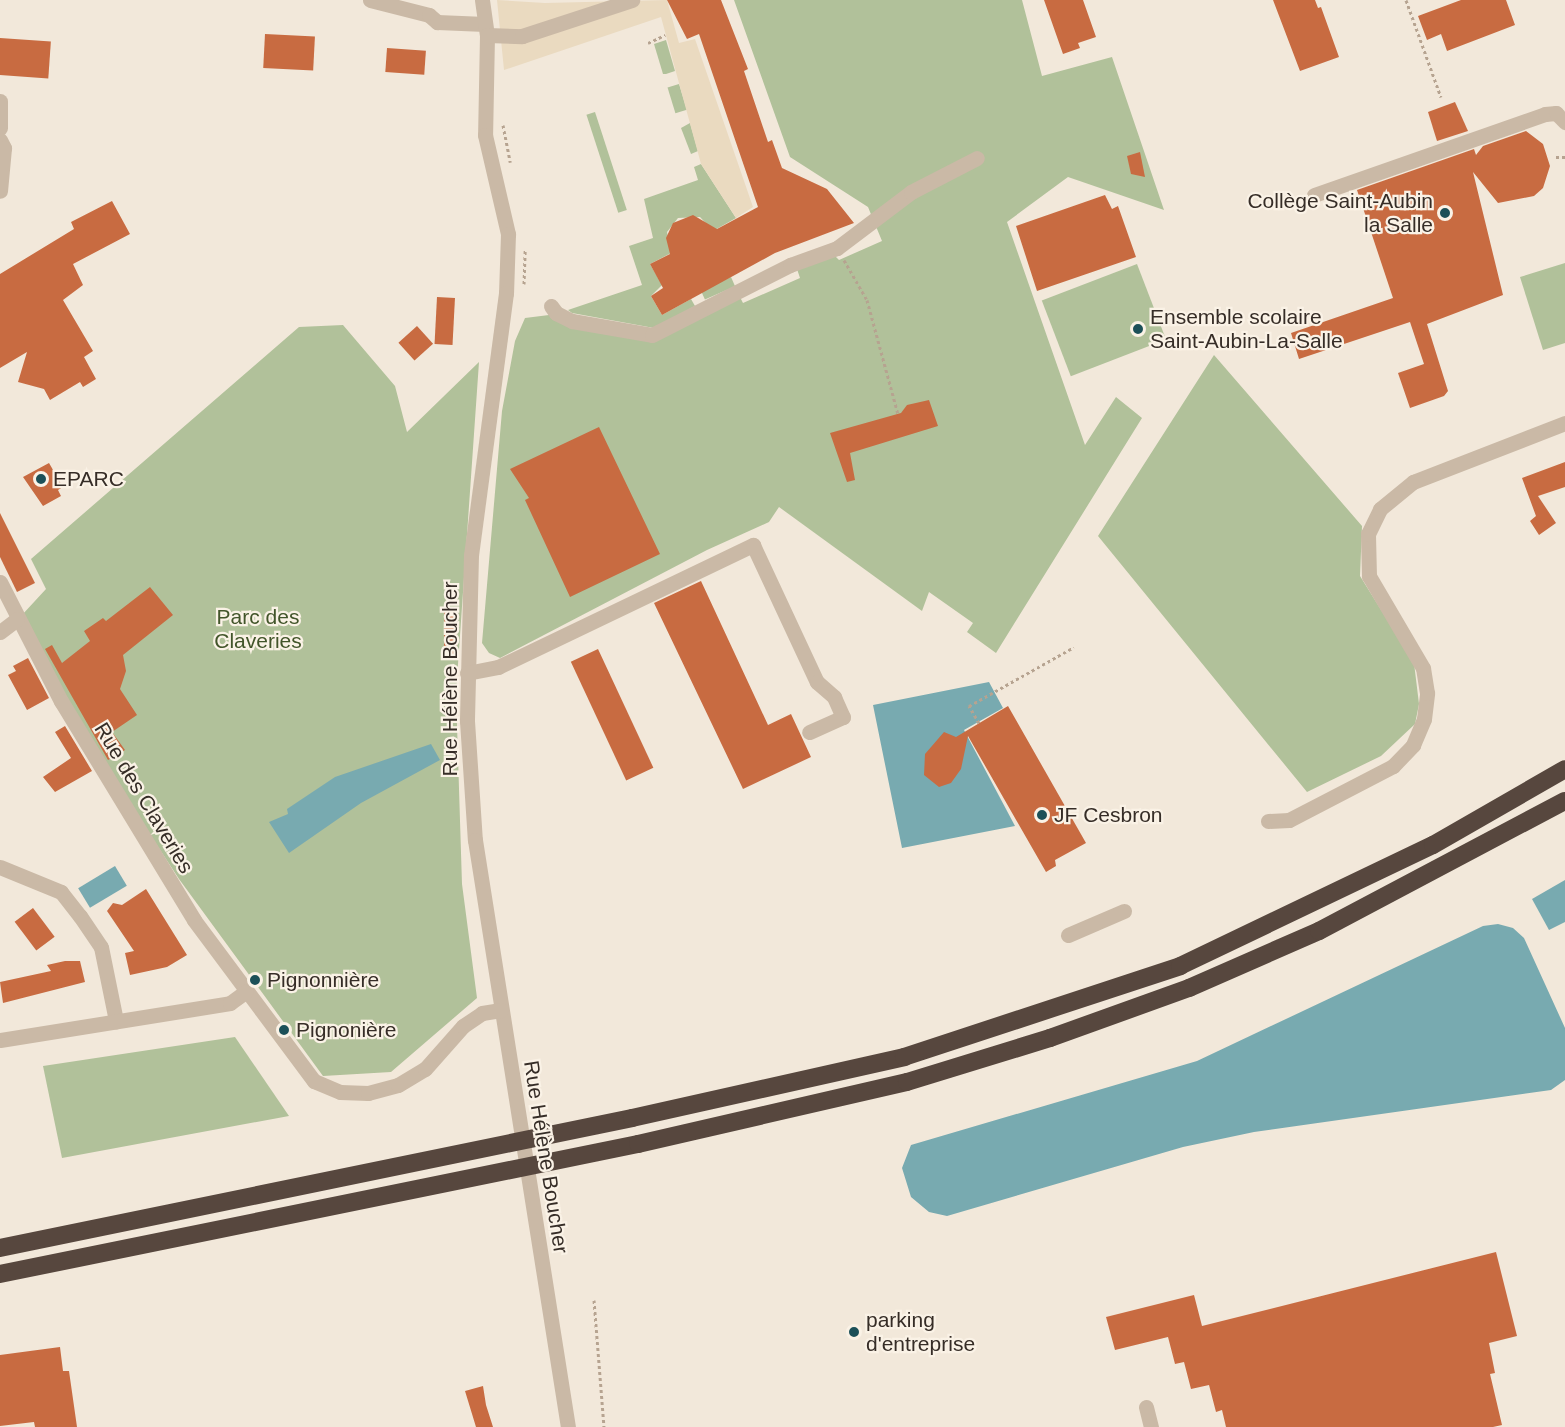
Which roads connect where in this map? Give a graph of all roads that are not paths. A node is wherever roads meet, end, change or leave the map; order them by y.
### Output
1 (370, 0) edge
2 (482, 0) edge
3 (632, 0) edge
4 (486, 30) junction
5 (0, 101) edge
6 (1565, 122) edge
7 (0, 128) edge
8 (0, 140) edge
9 (977, 159) dead end
10 (0, 191) edge
11 (1314, 195) dead end
12 (551, 306) dead end
13 (1565, 423) edge
14 (0, 582) edge
15 (17, 620) junction
16 (0, 632) edge
17 (467, 673) junction
18 (809, 732) dead end
19 (1565, 769) edge
20 (1565, 801) edge
21 (1268, 821) dead end
22 (0, 867) edge
23 (1124, 911) dead end
24 (1068, 935) dead end
25 (245, 992) junction
26 (501, 1010) junction
27 (116, 1022) junction
28 (0, 1040) edge
29 (0, 1248) edge
30 (0, 1274) edge
31 (1146, 1407) dead end
32 (568, 1427) edge
33 (1151, 1427) edge

1 - 4 street
2 - 4 street, Rue Hélène Boucher
3 - 4 street
4 - 17 street, Rue Hélène Boucher
5 - 7 street
6 - 11 street
8 - 10 street
9 - 12 street
13 - 21 street
14 - 15 street, Rue des Claveries
15 - 16 street
15 - 25 street, Rue des Claveries
17 - 18 street
17 - 26 street, Rue Hélène Boucher
19 - 29 highway
20 - 30 highway
22 - 27 street
23 - 24 street
25 - 26 street, Rue des Claveries
25 - 27 street
26 - 32 street, Rue Hélène Boucher
27 - 28 street
31 - 33 street

